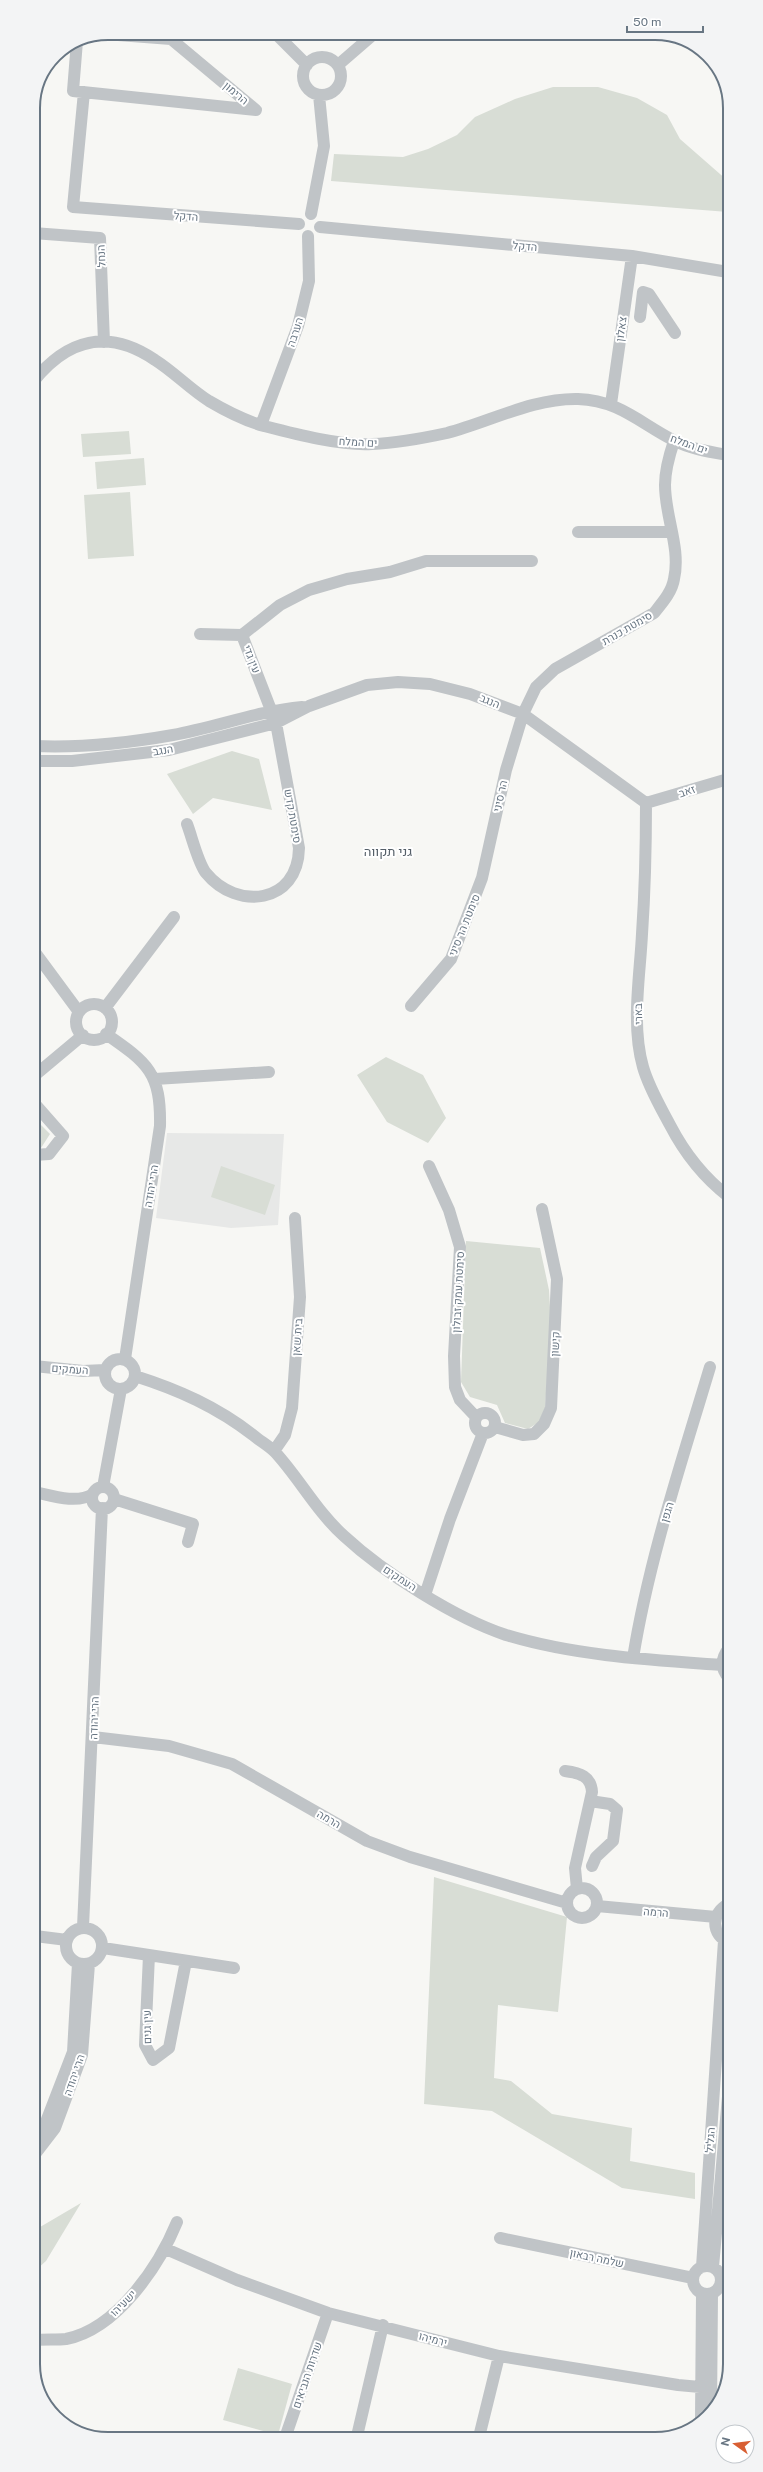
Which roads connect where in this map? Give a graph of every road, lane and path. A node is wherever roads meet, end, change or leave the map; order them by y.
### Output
1 (172, 40) edge
2 (282, 40) edge
3 (366, 40) edge
4 (76, 48) edge
5 (307, 65) junction
6 (338, 65) junction
7 (84, 92) junction
8 (318, 95) junction
9 (311, 214) junction
10 (299, 224) junction
11 (320, 227) junction
12 (40, 234) edge
13 (308, 236) junction
14 (632, 256) junction
15 (723, 271) edge
16 (627, 287) junction
17 (643, 292) junction
18 (640, 316) dead end
19 (675, 333) dead end
20 (104, 342) junction
21 (40, 373) edge
22 (611, 404) junction
23 (261, 425) junction
24 (674, 441) junction
25 (723, 454) edge
26 (578, 532) dead end
27 (672, 532) junction
28 (532, 561) dead end
29 (200, 634) dead end
30 (242, 635) junction
31 (309, 706) junction
32 (272, 710) junction
33 (523, 714) junction
34 (276, 723) junction
35 (40, 746) edge
36 (40, 761) edge
37 (723, 781) edge
38 (646, 804) junction
39 (187, 824) dead end
40 (482, 878) joint
41 (174, 917) dead end
42 (40, 959) edge
43 (411, 1006) dead end
44 (105, 1008) junction
45 (79, 1012) junction
46 (106, 1034) junction
47 (83, 1035) junction
48 (40, 1071) edge
49 (269, 1072) dead end
50 (155, 1079) junction
51 (40, 1110) edge
52 (40, 1155) edge
53 (429, 1166) dead end
54 (723, 1192) edge
55 (542, 1209) dead end
56 (295, 1218) dead end
57 (125, 1360) junction
58 (40, 1367) edge
59 (710, 1368) dead end
60 (106, 1370) junction
61 (135, 1376) junction
62 (121, 1389) junction
63 (476, 1417) junction
64 (495, 1426) junction
65 (483, 1433) junction
66 (274, 1451) junction
67 (98, 1490) junction
68 (40, 1493) edge
69 (114, 1499) junction
70 (102, 1508) junction
71 (188, 1542) dead end
72 (425, 1595) junction
73 (723, 1657) edge
74 (634, 1658) junction
75 (722, 1665) joint
76 (93, 1737) junction
77 (565, 1771) dead end
78 (590, 1801) junction
79 (592, 1866) dead end
80 (577, 1889) junction
81 (567, 1903) junction
82 (597, 1906) junction
83 (723, 1907) edge
84 (716, 1917) junction
85 (83, 1927) junction
86 (40, 1937) edge
87 (723, 1937) edge
88 (67, 1940) junction
89 (103, 1948) junction
90 (149, 1955) junction
91 (186, 1961) junction
92 (84, 1964) junction
93 (234, 1968) dead end
94 (723, 2007) edge
95 (40, 2130) edge
96 (723, 2133) edge
97 (40, 2148) edge
98 (177, 2222) dead end
99 (500, 2238) dead end
100 (166, 2248) junction
101 (707, 2267) junction
102 (723, 2276) edge
103 (693, 2278) junction
104 (723, 2283) edge
105 (707, 2294) junction
106 (328, 2313) junction
107 (383, 2325) junction
108 (40, 2340) edge
109 (499, 2356) junction
110 (707, 2388) junction
111 (710, 2404) edge
112 (702, 2412) edge
113 (287, 2432) edge
114 (358, 2432) edge
115 (481, 2432) edge

1 - 7 street, הרימון
2 - 5 street
3 - 6 street
4 - 7 street
5 - 6 street
5 - 8 street
6 - 8 street
7 - 10 street, הדקל
8 - 9 street
9 - 10 street
9 - 11 street
10 - 13 street
11 - 13 street
11 - 14 street, הדקל
12 - 20 street, הנחל
13 - 23 street, הערבה
14 - 15 street, הדקל
14 - 16 street, צאלון
16 - 17 street
16 - 22 street, צאלון
17 - 18 street
17 - 19 street
20 - 21 street, ים המלח
20 - 23 street, ים המלח
22 - 23 street, ים המלח
22 - 24 street, ים המלח
24 - 25 street, ים המלח
24 - 27 street, סימטת כנרת
26 - 27 street
27 - 33 street, סימטת כנרת
28 - 30 street
29 - 30 street, עין גדי
30 - 32 street, עין גדי
31 - 32 street, הנגב
31 - 33 street, הנגב
31 - 34 street, הנגב
32 - 34 street, עין גדי
32 - 35 street, הנגב
33 - 38 street, הנגב
33 - 40 street, הר סיני
34 - 36 street, הנגב
34 - 39 street, סימטת קדש
37 - 38 street, זאב
38 - 54 street, בארי
40 - 43 street, סימטת הר סיני
41 - 44 street
42 - 45 street
44 - 45 street
44 - 46 street
45 - 47 street
46 - 47 street
46 - 50 street, הרי יהודה
47 - 48 street
49 - 50 street
50 - 57 street, הרי יהודה
51 - 52 street
53 - 63 street, סימטת עמק זבולון
55 - 64 street, קישון
56 - 66 street, בית שאן
57 - 60 street
57 - 61 street
58 - 60 street, העמקים
59 - 74 street, הגפן
60 - 62 street
61 - 62 street
61 - 66 street, העמקים
62 - 67 street
63 - 64 street
63 - 65 street
64 - 65 street
65 - 72 street
66 - 72 street, העמקים
67 - 68 street
67 - 69 street
67 - 70 street
69 - 70 street
69 - 71 street
70 - 76 street, הרי יהודה
72 - 74 street, העמקים
73 - 75 street
74 - 75 street, העמקים
76 - 81 street, הרמה
76 - 85 street, הרי יהודה
77 - 78 street
78 - 79 street
78 - 80 street
80 - 81 street
80 - 82 street
81 - 82 street
82 - 84 street, הרמה
83 - 84 street
84 - 87 street
85 - 88 street
85 - 89 street
86 - 88 street
88 - 92 street
89 - 90 street
89 - 92 street
90 - 91 street
90 - 91 street, עין גנים
91 - 93 street
92 - 95 street, הרי יהודה
92 - 97 street, הרי יהודה
94 - 101 street, הגליל
96 - 101 street, הגליל
98 - 100 street, ישעיהו
99 - 103 street, שלמה רבאון
100 - 106 street, ירמיהו
100 - 108 street, ישעיהו
101 - 102 street
101 - 103 street
103 - 105 street
104 - 105 street
105 - 110 street
106 - 107 street, ירמיהו
106 - 113 street, שדרות הנביאים
107 - 109 street, ירמיהו
107 - 114 street
109 - 110 street, ירמיהו
109 - 115 street
110 - 111 street
110 - 112 street

